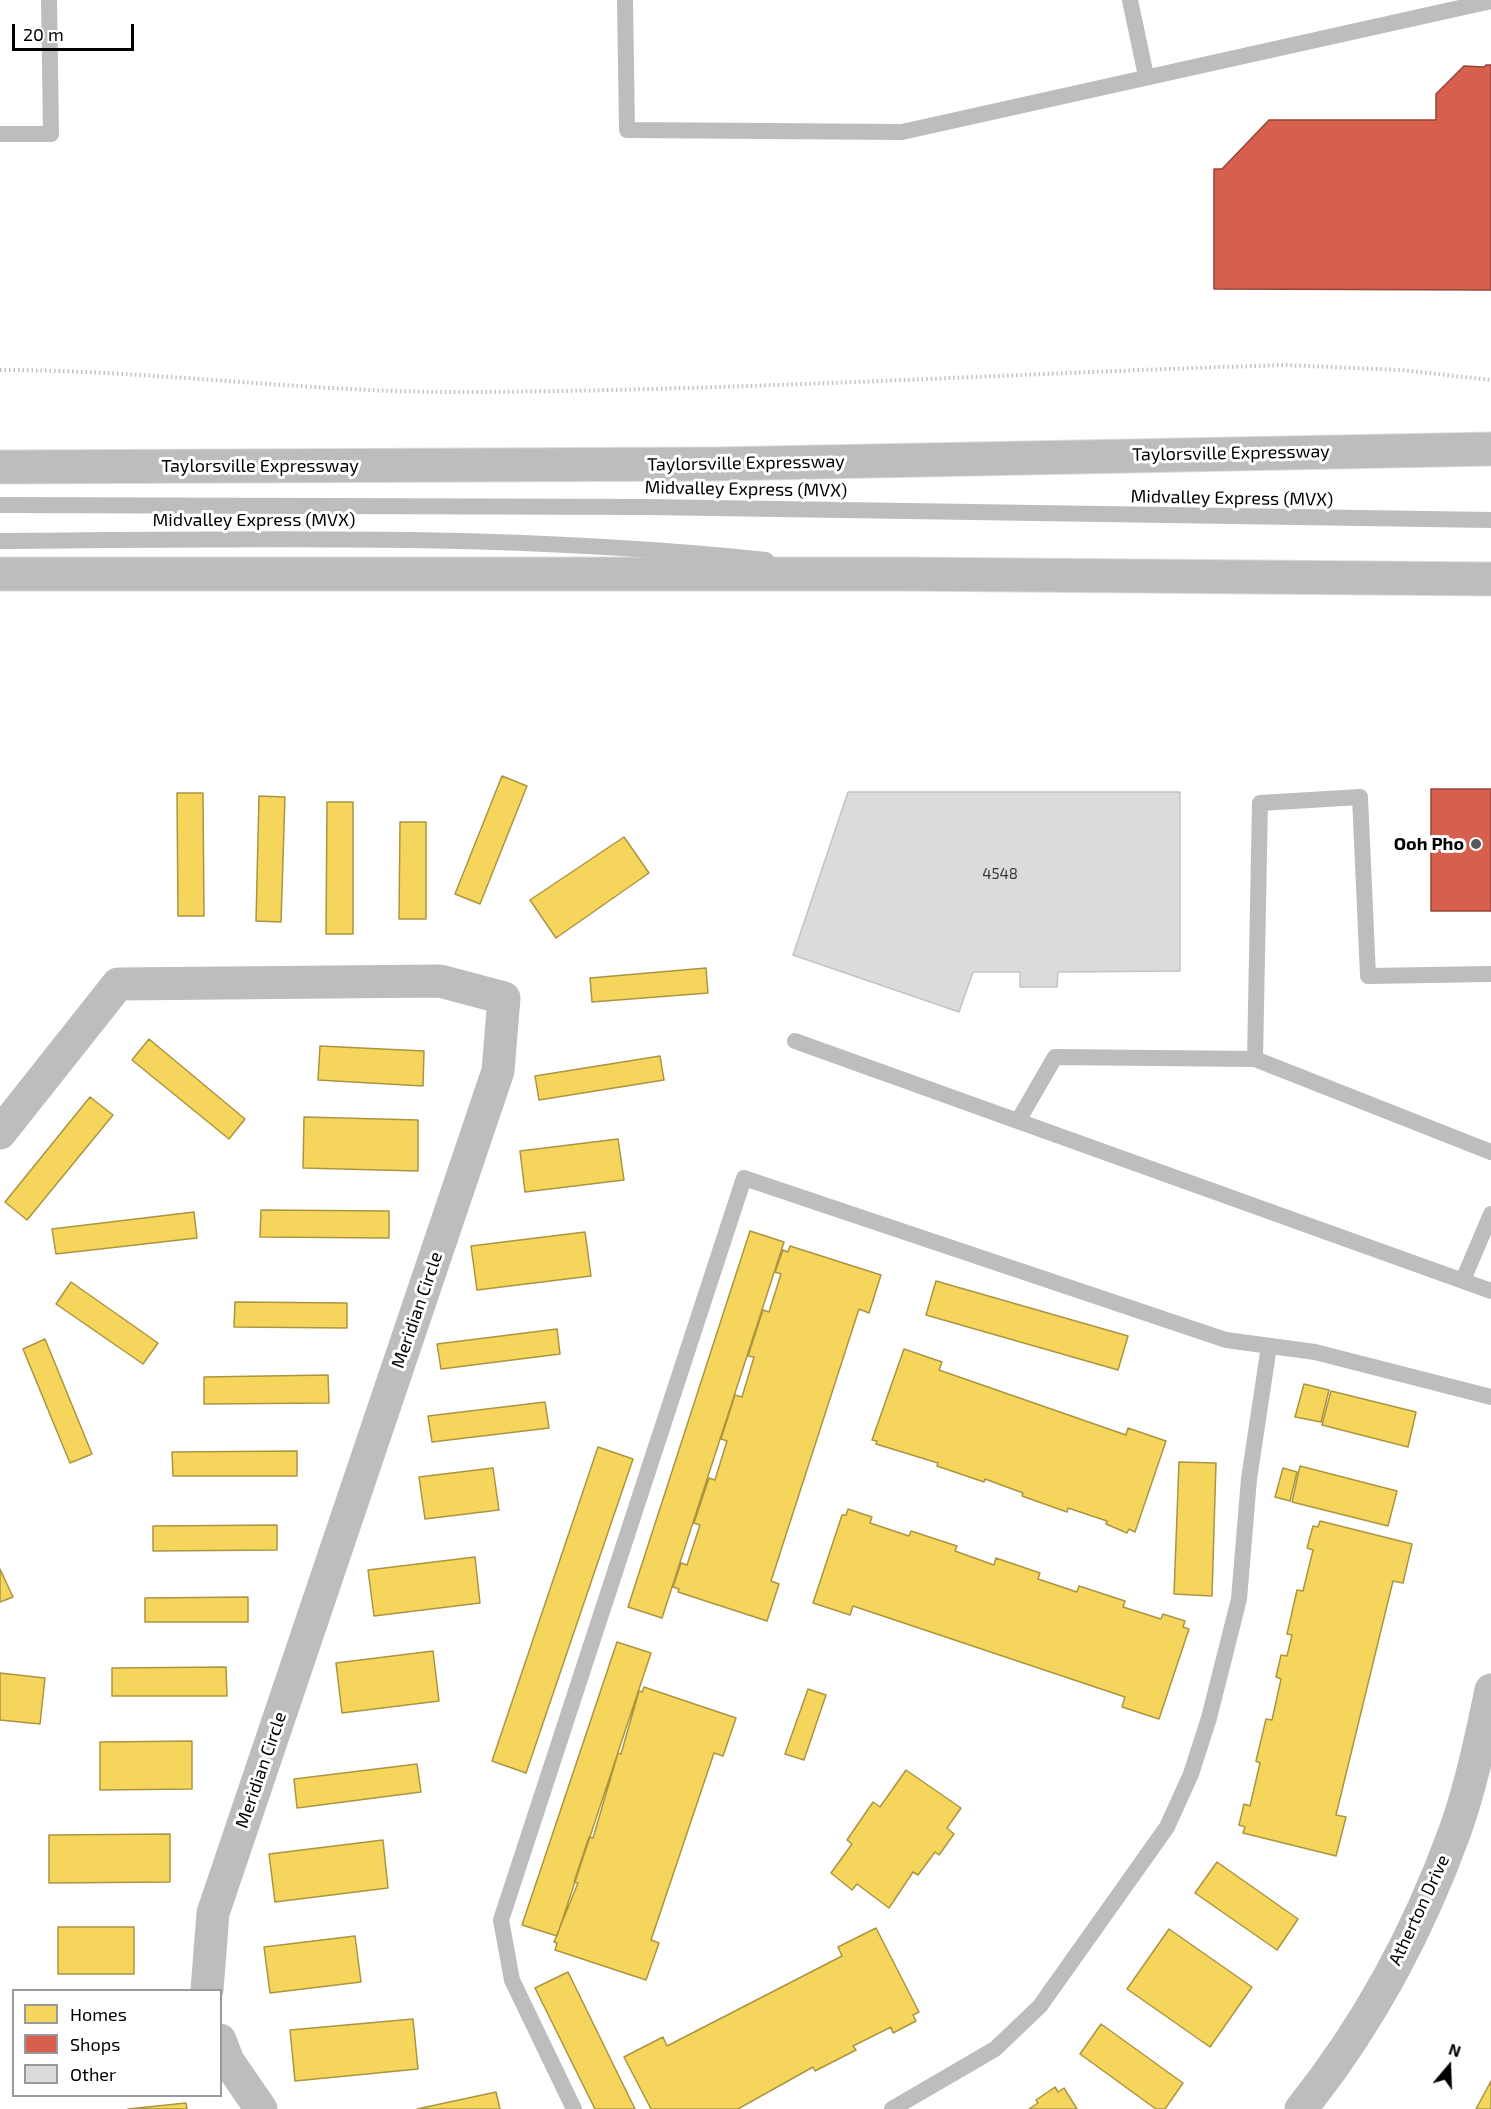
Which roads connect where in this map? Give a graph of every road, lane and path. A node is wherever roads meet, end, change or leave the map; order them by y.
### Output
1 (49, 0) edge
2 (625, 0) edge
3 (1130, 0) edge
4 (1491, 1) edge
5 (1146, 76) junction
6 (0, 134) edge
7 (0, 370) edge
8 (1491, 380) edge
9 (1491, 449) edge
10 (0, 467) edge
11 (0, 505) edge
12 (1491, 520) edge
13 (0, 541) edge
14 (0, 574) edge
15 (902, 574) junction
16 (1491, 579) edge
17 (1491, 974) edge
18 (795, 1041) dead end
19 (1255, 1059) junction
20 (1018, 1121) junction
21 (0, 1133) edge
22 (1491, 1152) edge
23 (1491, 1214) edge
24 (1463, 1281) junction
25 (1491, 1291) edge
26 (1269, 1346) junction
27 (1491, 1397) edge
28 (1491, 1690) edge
29 (207, 1989) edge
30 (222, 2045) edge
31 (261, 2109) edge
32 (574, 2109) edge
33 (892, 2109) edge
34 (1301, 2109) edge

1 - 6 lane
2 - 5 lane
3 - 5 lane
4 - 5 lane
7 - 8 path
9 - 10 main road, Taylorsville Expressway
11 - 12 lane, Midvalley Express (MVX)
13 - 15 lane, Midvalley Express (MVX)
14 - 15 main road
15 - 16 main road
17 - 19 lane
18 - 20 lane
19 - 20 lane
19 - 22 lane
20 - 24 lane
21 - 29 main road, Meridian Circle
23 - 24 lane
24 - 25 lane
26 - 27 lane
26 - 32 lane
26 - 33 lane
28 - 34 main road, Atherton Drive
30 - 31 main road

